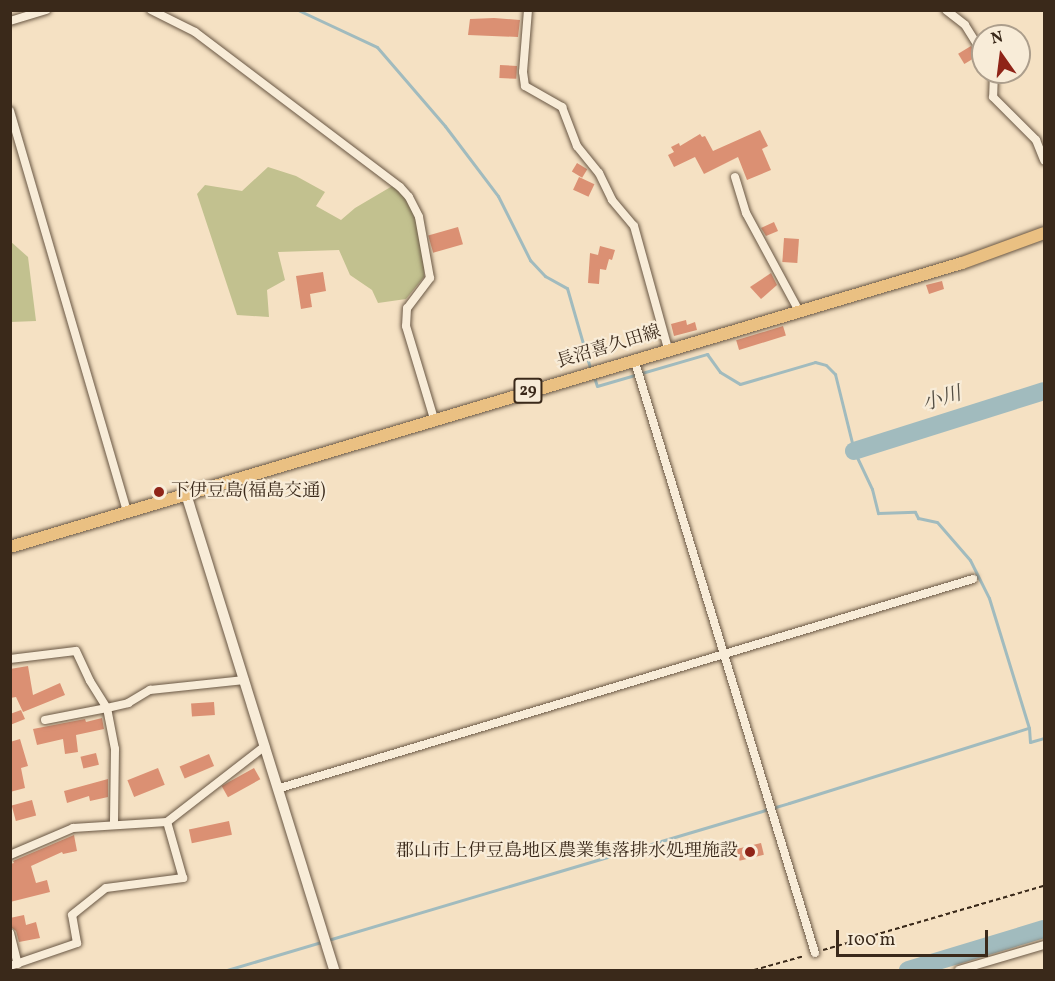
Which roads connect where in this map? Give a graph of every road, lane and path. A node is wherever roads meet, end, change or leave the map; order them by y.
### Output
1 (46, 10) edge
2 (151, 10) edge
3 (528, 10) edge
4 (946, 10) edge
5 (10, 21) edge
6 (971, 35) edge
7 (994, 84) edge
8 (10, 111) edge
9 (1044, 160) edge
10 (735, 177) dead end
11 (1044, 233) edge
12 (799, 311) junction
13 (668, 349) junction
14 (634, 359) junction
15 (434, 418) junction
16 (186, 494) junction
17 (127, 511) junction
18 (10, 547) edge
19 (973, 579) dead end
20 (725, 653) junction
21 (10, 659) edge
22 (244, 680) junction
23 (106, 708) junction
24 (45, 720) dead end
25 (265, 746) junction
26 (280, 788) junction
27 (167, 822) junction
28 (114, 824) junction
29 (10, 855) edge
30 (1044, 886) edge
31 (10, 933) edge
32 (1044, 945) edge
33 (815, 952) junction
34 (14, 965) edge
35 (334, 970) edge
36 (754, 970) edge
37 (959, 970) edge

1 - 5 street
2 - 15 street
3 - 13 street
4 - 6 street
7 - 9 street
8 - 17 street
10 - 12 street
11 - 12 main road, 長沼喜久田線 / 29
12 - 13 main road, 長沼喜久田線 / 29
13 - 14 main road, 長沼喜久田線 / 29
14 - 15 main road, 長沼喜久田線 / 29
14 - 20 street
15 - 16 main road, 長沼喜久田線 / 29
16 - 17 main road, 長沼喜久田線 / 29
16 - 22 street
17 - 18 main road, 長沼喜久田線 / 29
19 - 20 street
20 - 26 street
20 - 33 street
21 - 23 street
22 - 23 street
22 - 25 street
23 - 24 street
23 - 28 street
25 - 26 street
25 - 27 street
26 - 35 street
27 - 28 street
27 - 34 street
28 - 29 street
30 - 33 path
31 - 34 street
32 - 37 street
33 - 36 path

